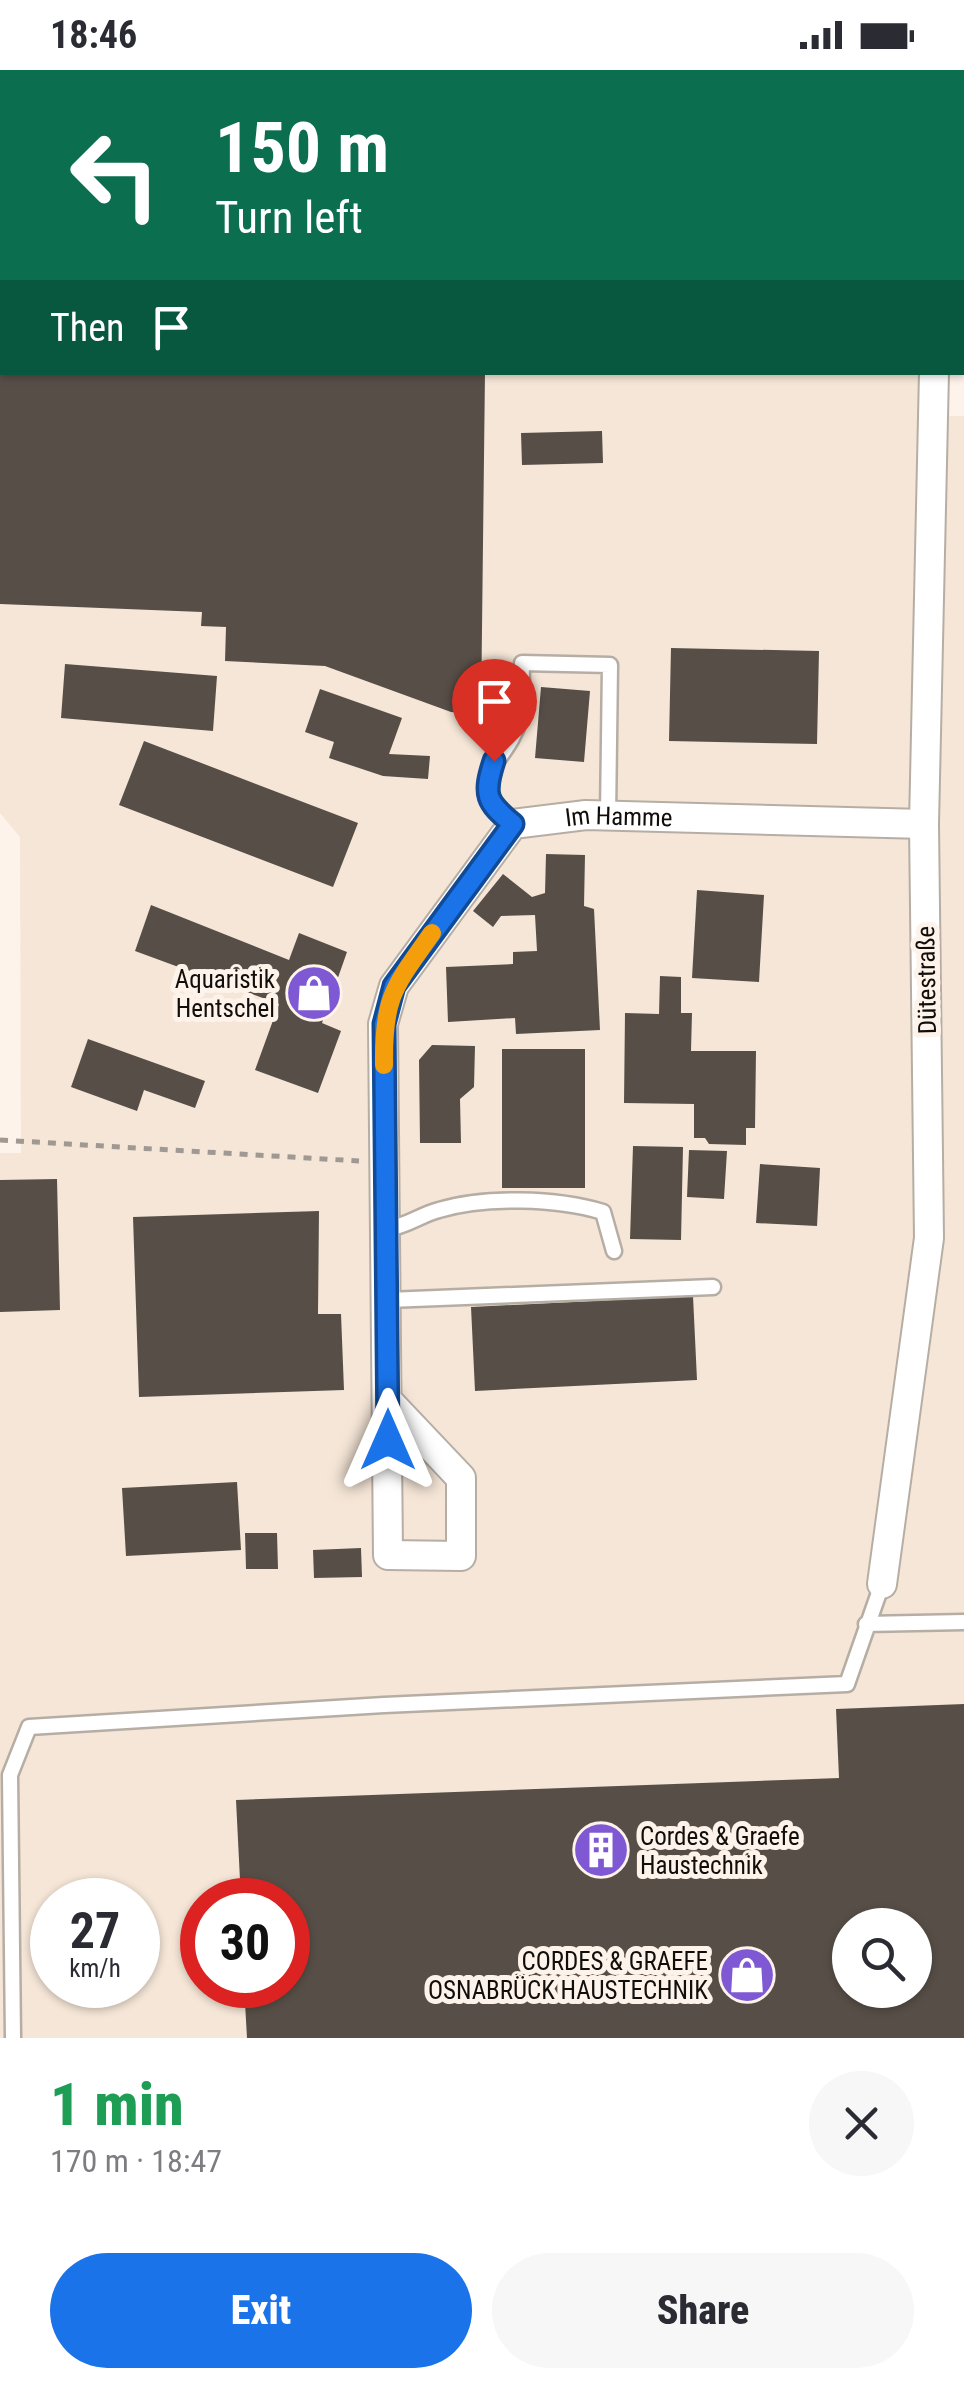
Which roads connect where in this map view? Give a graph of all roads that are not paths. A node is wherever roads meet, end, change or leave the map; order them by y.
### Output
1 (934, 375) edge
2 (608, 816) junction
3 (513, 824) junction
4 (924, 824) junction
5 (387, 1229) junction
6 (614, 1251) dead end
7 (713, 1287) dead end
8 (388, 1300) junction
9 (388, 1402) junction
10 (882, 1584) joint
11 (964, 1622) edge
12 (866, 1624) junction
13 (13, 2038) edge

1 - 4 street, Dütestraße
2 - 3 street, Im Hamme
2 - 3 lane
2 - 4 street, Im Hamme
3 - 5 street
4 - 10 street, Dütestraße
5 - 6 lane
5 - 8 street
7 - 8 lane
8 - 9 street
9 - 9 street
10 - 12 lane
11 - 12 lane
12 - 13 lane

